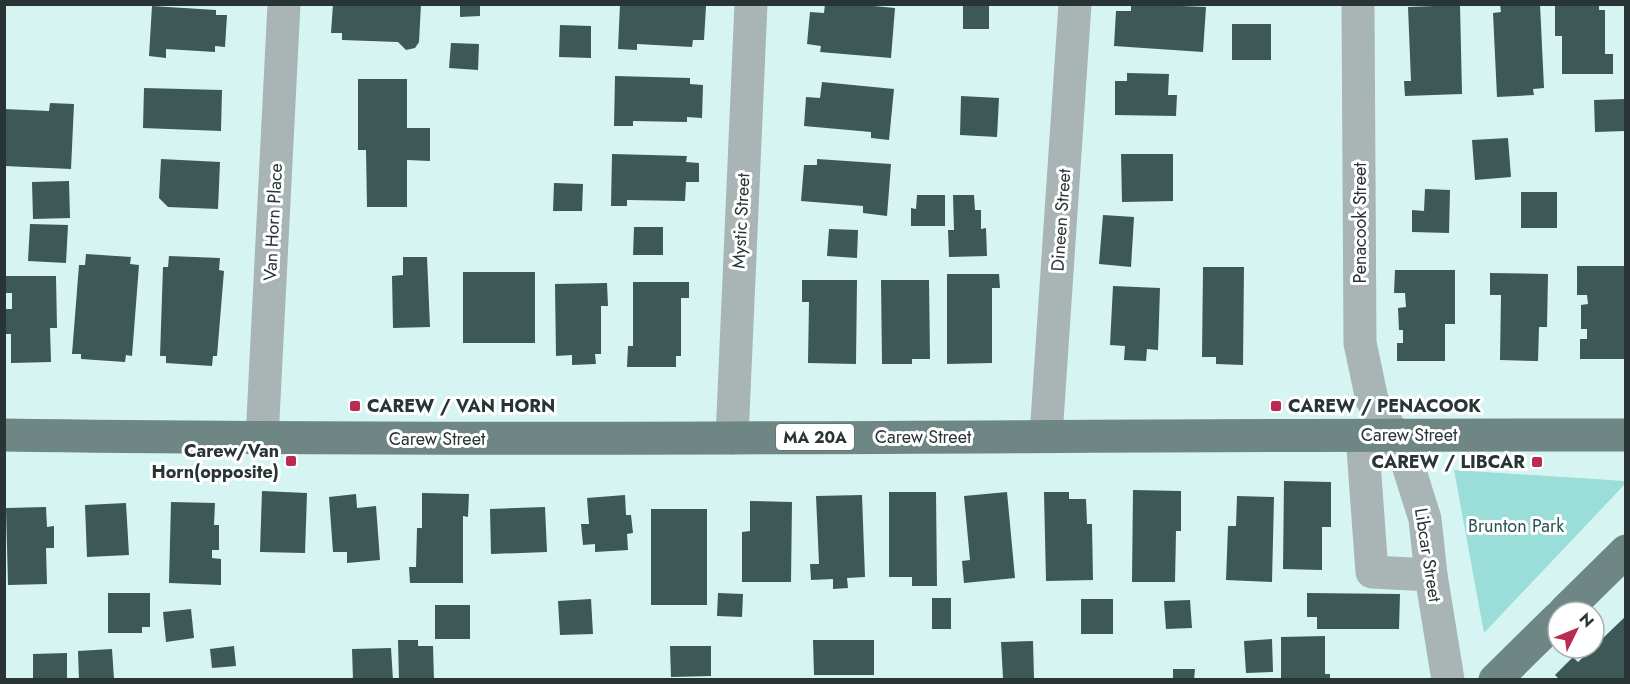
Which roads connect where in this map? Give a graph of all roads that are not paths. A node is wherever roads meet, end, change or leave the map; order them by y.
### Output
1 (284, 4) edge
2 (751, 4) edge
3 (1075, 4) edge
4 (1359, 4) edge
5 (4, 435) edge
6 (1378, 435) junction
7 (1626, 435) edge
8 (1046, 436) junction
9 (732, 438) junction
10 (262, 439) junction
11 (1626, 551) edge
12 (1431, 575) junction
13 (1576, 600) edge
14 (1546, 630) edge
15 (1448, 680) edge
16 (1495, 680) edge

1 - 10 street, Van Horn Place
2 - 9 street, Mystic Street
3 - 8 street, Dineen Street
4 - 6 street, Penacook Street
5 - 10 main road, Carew Street / MA 20A
6 - 7 main road, Carew Street / MA 20A
6 - 8 main road, Carew Street / MA 20A
6 - 12 street, Libcar Street
6 - 12 street
8 - 9 main road, Carew Street / MA 20A
9 - 10 main road, Carew Street / MA 20A
11 - 13 main road
12 - 15 street, Libcar Street
14 - 16 main road

